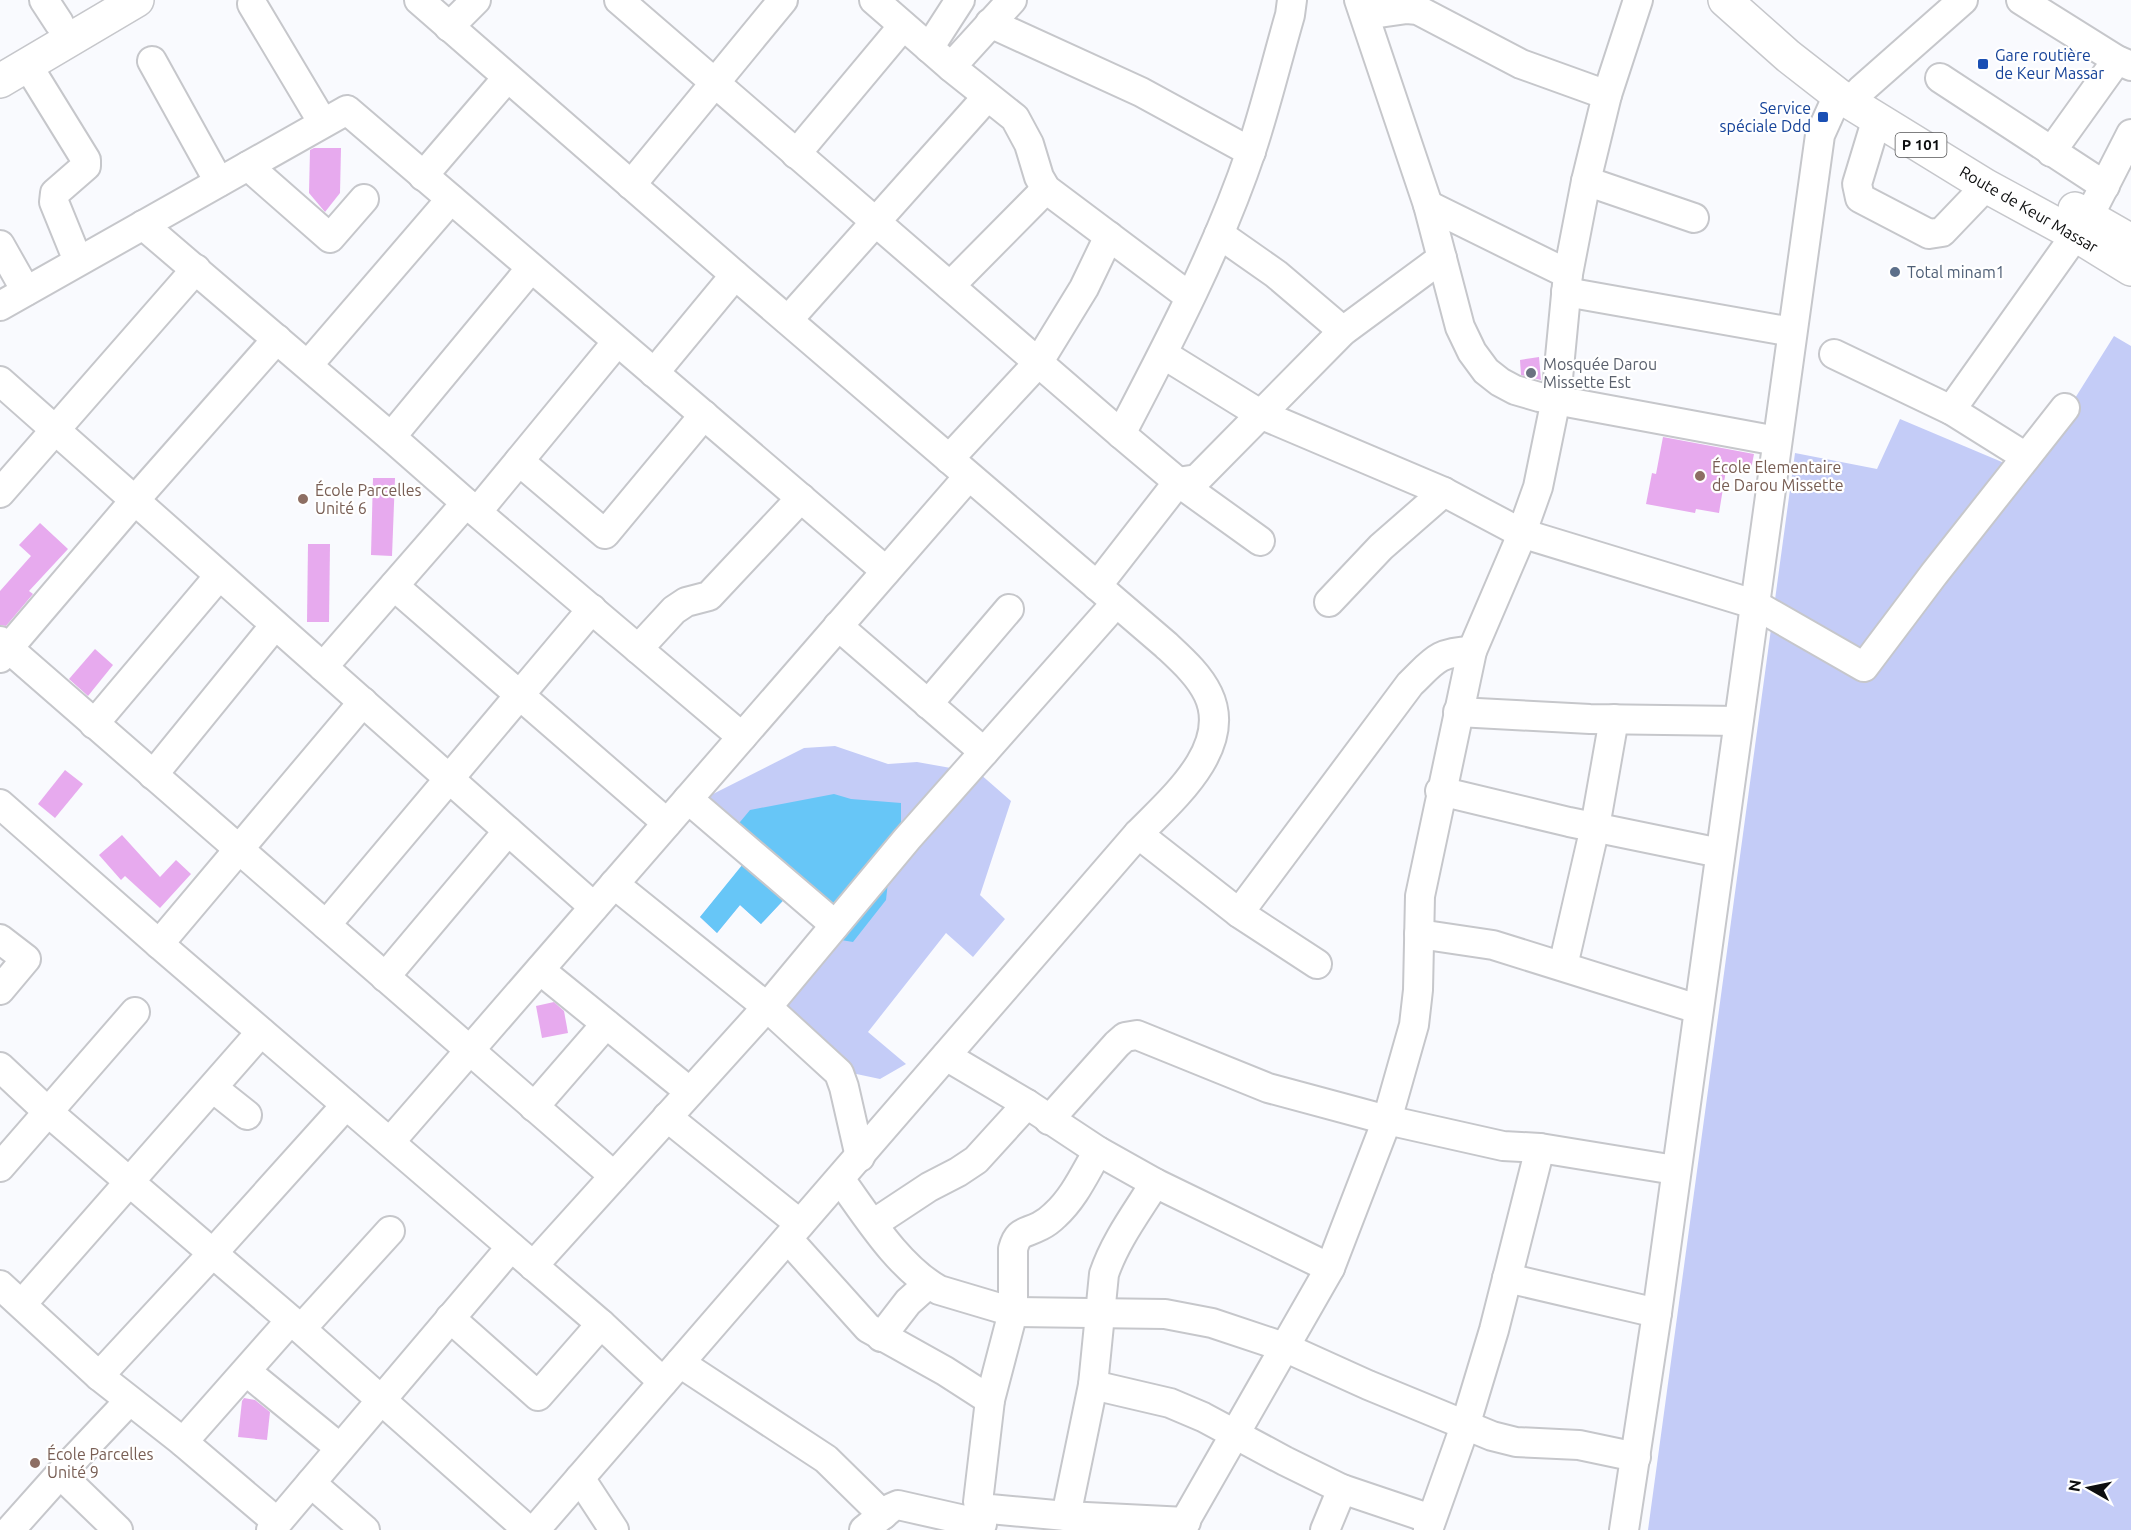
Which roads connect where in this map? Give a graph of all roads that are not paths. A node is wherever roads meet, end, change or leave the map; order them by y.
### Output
1 (98, 0) edge
2 (137, 0) edge
3 (419, 0) edge
4 (476, 0) edge
5 (783, 0) edge
6 (874, 0) edge
7 (959, 0) edge
8 (1012, 0) edge
9 (1292, 0) edge
10 (1638, 0) edge
11 (1725, 0) edge
12 (1750, 0) edge
13 (1963, 0) edge
14 (2021, 0) edge
15 (626, 2) edge
16 (252, 4) dead end
17 (1362, 8) edge
18 (52, 11) edge
19 (990, 23) junction
20 (903, 26) junction
21 (449, 27) junction
22 (929, 48) junction
23 (14, 61) edge
24 (152, 61) dead end
25 (2124, 63) edge
26 (951, 67) junction
27 (507, 78) junction
28 (1940, 78) dead end
29 (0, 81) edge
30 (715, 83) junction
31 (1850, 92) junction
32 (1607, 95) junction
33 (987, 97) junction
34 (1877, 118) junction
35 (323, 123) junction
36 (2131, 134) edge
37 (1251, 152) junction
38 (2051, 152) junction
39 (796, 154) junction
40 (248, 166) junction
41 (423, 176) junction
42 (1586, 181) junction
43 (219, 182) junction
44 (631, 185) junction
45 (1986, 186) junction
46 (2105, 186) junction
47 (1046, 189) junction
48 (364, 199) dead end
49 (451, 200) junction
50 (1428, 205) junction
51 (1694, 218) dead end
52 (876, 222) junction
53 (143, 225) junction
54 (2083, 226) junction
55 (1219, 234) junction
56 (1109, 236) junction
57 (2131, 241) edge
58 (0, 245) edge
59 (1442, 258) junction
60 (78, 261) junction
61 (531, 268) junction
62 (196, 269) junction
63 (2131, 269) edge
64 (735, 275) junction
65 (1567, 283) junction
66 (950, 286) junction
67 (26, 291) junction
68 (1190, 297) junction
69 (0, 306) edge
70 (788, 320) junction
71 (1343, 331) junction
72 (1792, 332) junction
73 (277, 339) junction
74 (618, 342) junction
75 (1163, 354) junction
76 (1834, 354) dead end
77 (1038, 363) junction
78 (308, 365) junction
79 (654, 373) junction
80 (0, 381) edge
81 (1556, 399) junction
82 (2065, 408) dead end
83 (1951, 410) junction
84 (1260, 414) junction
85 (704, 415) junction
86 (55, 430) junction
87 (1121, 434) junction
88 (391, 436) junction
89 (1777, 441) junction
90 (2026, 457) junction
91 (519, 461) junction
92 (958, 468) junction
93 (1178, 482) junction
94 (1443, 492) junction
95 (0, 493) edge
96 (801, 498) junction
97 (135, 500) junction
98 (472, 508) junction
99 (1521, 532) junction
100 (1260, 541) dead end
101 (886, 571) junction
102 (219, 576) junction
103 (394, 586) junction
104 (1107, 594) junction
105 (1329, 602) dead end
106 (1754, 604) junction
107 (592, 609) junction
108 (1009, 609) dead end
109 (275, 625) junction
110 (838, 626) junction
111 (3, 649) edge
112 (638, 649) junction
113 (1472, 651) junction
114 (323, 667) junction
115 (519, 695) junction
116 (363, 702) junction
117 (928, 704) junction
118 (1458, 712) junction
119 (1614, 719) junction
120 (1738, 721) junction
121 (94, 724) junction
122 (742, 737) junction
123 (984, 752) junction
124 (153, 775) junction
125 (449, 779) junction
126 (1440, 791) junction
127 (688, 799) junction
128 (1, 808) edge
129 (667, 823) junction
130 (1595, 827) junction
131 (508, 831) junction
132 (1138, 834) junction
133 (239, 849) junction
134 (1719, 853) junction
135 (614, 884) junction
136 (594, 907) junction
137 (1239, 913) junction
138 (326, 925) junction
139 (836, 925) junction
140 (1419, 934) junction
141 (0, 939) edge
142 (159, 944) junction
143 (1317, 964) dead end
144 (1563, 966) junction
145 (540, 970) junction
146 (385, 977) junction
147 (0, 990) edge
148 (767, 1007) junction
149 (1698, 1009) junction
150 (135, 1012) dead end
151 (606, 1024) junction
152 (261, 1032) junction
153 (469, 1051) junction
154 (946, 1056) junction
155 (0, 1067) edge
156 (213, 1088) junction
157 (690, 1092) junction
158 (346, 1105) junction
159 (534, 1107) junction
160 (48, 1112) junction
161 (1038, 1112) junction
162 (247, 1115) dead end
163 (668, 1117) junction
164 (1387, 1120) junction
165 (390, 1142) junction
166 (1540, 1148) junction
167 (1098, 1151) junction
168 (860, 1157) junction
169 (0, 1167) edge
170 (1675, 1170) junction
171 (614, 1176) junction
172 (840, 1179) junction
173 (129, 1182) junction
174 (1155, 1183) junction
175 (873, 1224) junction
176 (390, 1231) dead end
177 (794, 1232) junction
178 (511, 1246) junction
179 (212, 1254) junction
180 (533, 1266) junction
181 (1330, 1268) junction
182 (1507, 1278) junction
183 (928, 1284) junction
184 (0, 1286) edge
185 (22, 1304) junction
186 (1013, 1312) junction
187 (1657, 1313) junction
188 (1101, 1315) junction
189 (450, 1318) junction
190 (601, 1324) junction
191 (296, 1325) junction
192 (881, 1337) junction
193 (1284, 1347) junction
194 (247, 1372) junction
195 (671, 1372) junction
196 (99, 1376) junction
197 (1093, 1385) junction
198 (381, 1400) junction
199 (990, 1400) junction
200 (129, 1401) junction
201 (1465, 1426) junction
202 (1235, 1435) junction
203 (183, 1442) junction
204 (340, 1448) junction
205 (1636, 1457) junction
206 (60, 1474) junction
207 (580, 1478) junction
208 (310, 1483) junction
209 (1342, 1489) junction
210 (1066, 1516) junction
211 (984, 1521) edge
212 (874, 1522) edge
213 (1430, 1524) edge
214 (274, 1526) edge
215 (1183, 1526) edge
216 (10, 1530) edge
217 (118, 1530) edge
218 (365, 1530) edge
219 (528, 1530) edge
220 (534, 1530) edge
221 (614, 1530) edge
222 (1324, 1530) edge
223 (1624, 1530) edge

1 - 18 main road
2 - 23 main road
3 - 21 street
4 - 21 street
5 - 30 street
6 - 20 street
7 - 22 street
8 - 19 street
9 - 37 street
10 - 32 street
11 - 31 main road, Route de Keur Massar / P 101
12 - 31 main road, Route de Keur Massar / P 101
13 - 31 street
14 - 25 street
15 - 30 street
16 - 35 street
17 - 32 street
17 - 50 street
18 - 23 main road
19 - 26 street
19 - 37 street
20 - 22 street
20 - 39 street
21 - 27 street
22 - 26 street
23 - 29 main road
23 - 60 street
24 - 43 street
25 - 38 street
26 - 33 street
27 - 41 street
27 - 44 street
28 - 38 street
30 - 39 street
30 - 44 street
31 - 34 main road, Route de Keur Massar / P 101
31 - 54 main road, Route de Keur Massar / P 101
31 - 72 street
32 - 42 street
33 - 47 street
33 - 52 street
34 - 45 main road, Route de Keur Massar / P 101
34 - 45 street
35 - 40 street
35 - 41 street
36 - 46 street
37 - 55 street
38 - 46 street
39 - 52 street
40 - 43 street
40 - 48 street
41 - 49 street
42 - 51 street
42 - 65 street
43 - 53 street
44 - 64 street
45 - 54 main road, Route de Keur Massar / P 101
46 - 54 street
47 - 56 street
47 - 66 street
49 - 61 street
49 - 78 street
50 - 59 street
50 - 65 street
52 - 66 street
52 - 70 street
53 - 60 street
53 - 62 street
54 - 57 main road, Route de Keur Massar / P 101
54 - 63 main road, Route de Keur Massar / P 101
54 - 83 street
55 - 68 street
55 - 71 street
56 - 68 street
56 - 77 street
58 - 67 street
59 - 71 street
59 - 81 street
60 - 67 street
61 - 74 street
61 - 88 street
62 - 73 street
62 - 86 street
64 - 70 street
64 - 79 street
65 - 72 street
65 - 81 street
66 - 77 street
67 - 69 street
68 - 75 street
70 - 92 street
71 - 84 street
72 - 89 street
73 - 78 street
73 - 97 street
74 - 79 street
74 - 91 street
75 - 84 street
75 - 87 street
76 - 83 street
77 - 87 street
77 - 92 street
78 - 88 street
79 - 85 street
80 - 86 street
81 - 89 street
81 - 99 street
82 - 90 street
83 - 90 street
84 - 93 street
84 - 94 street
85 - 91 street
85 - 96 street
86 - 95 street
86 - 97 street
87 - 93 street
88 - 98 street
89 - 106 street
90 - 106 street
91 - 98 street
92 - 101 street
92 - 104 street
93 - 100 street
93 - 104 street
94 - 99 street
94 - 105 street
96 - 101 street
96 - 112 street
97 - 102 street
97 - 111 street
98 - 103 street
98 - 107 street
99 - 106 street
99 - 113 street
101 - 110 street
102 - 109 street
102 - 121 street
103 - 114 street
103 - 115 street
104 - 123 street
104 - 132 street
106 - 120 street
107 - 112 street
107 - 115 street
108 - 117 street
109 - 114 street
109 - 124 street
110 - 117 street
110 - 122 street
111 - 121 street
112 - 122 street
113 - 118 street
113 - 137 street
114 - 116 street
115 - 125 street
115 - 129 street
116 - 125 street
116 - 133 street
117 - 123 street
118 - 119 street
118 - 126 street
119 - 120 street
119 - 130 street
120 - 134 street
121 - 124 street
122 - 127 street
123 - 139 street
124 - 133 street
125 - 131 street
125 - 138 street
126 - 130 street
126 - 140 street
127 - 129 street
127 - 139 street
128 - 142 street
129 - 135 street
130 - 134 street
130 - 144 street
131 - 136 street
131 - 146 street
132 - 137 street
132 - 154 street
133 - 138 street
133 - 142 street
134 - 149 street
135 - 136 street
135 - 148 street
136 - 145 street
137 - 143 street
138 - 146 street
139 - 148 street
140 - 144 street
140 - 164 street
141 - 147 street
142 - 152 street
144 - 149 street
145 - 151 street
145 - 153 street
146 - 153 street
148 - 157 street
148 - 168 street
149 - 170 street
150 - 160 street
151 - 157 street
151 - 159 street
152 - 156 street
152 - 158 street
153 - 159 street
153 - 165 street
154 - 161 street
154 - 168 street
155 - 160 street
156 - 162 street
156 - 173 street
157 - 163 street
158 - 165 street
158 - 179 street
159 - 171 street
160 - 169 street
160 - 173 street
161 - 164 street
161 - 167 street
161 - 175 street
163 - 171 street
163 - 177 street
164 - 166 street
164 - 181 street
165 - 178 street
166 - 170 street
166 - 182 street
167 - 174 street
167 - 186 street
168 - 172 street
170 - 187 street
171 - 180 street
172 - 175 street
172 - 177 street
173 - 179 street
173 - 185 street
174 - 181 street
174 - 188 street
175 - 183 street
176 - 191 street
177 - 192 street
177 - 195 street
178 - 180 street
178 - 189 street
179 - 191 street
179 - 196 street
180 - 190 street
181 - 193 street
182 - 187 street
182 - 201 street
183 - 186 street
183 - 192 street
184 - 185 street
185 - 196 street
186 - 188 street
186 - 199 street
187 - 205 street
188 - 193 street
188 - 197 street
189 - 190 street
189 - 198 street
190 - 195 street
191 - 194 street
191 - 198 street
192 - 199 street
193 - 201 street
193 - 202 street
194 - 203 street
194 - 204 street
195 - 207 street
195 - 212 street
196 - 200 street
197 - 202 street
197 - 210 street
198 - 204 street
198 - 219 street
199 - 211 street
200 - 203 street
200 - 206 street
201 - 205 street
201 - 213 street
202 - 209 street
202 - 215 street
203 - 214 street
204 - 208 street
205 - 223 street
206 - 216 street
206 - 217 street
207 - 220 street
207 - 221 street
208 - 214 street
208 - 218 street
209 - 213 street
209 - 222 street
210 - 211 street
210 - 215 street
211 - 212 street

